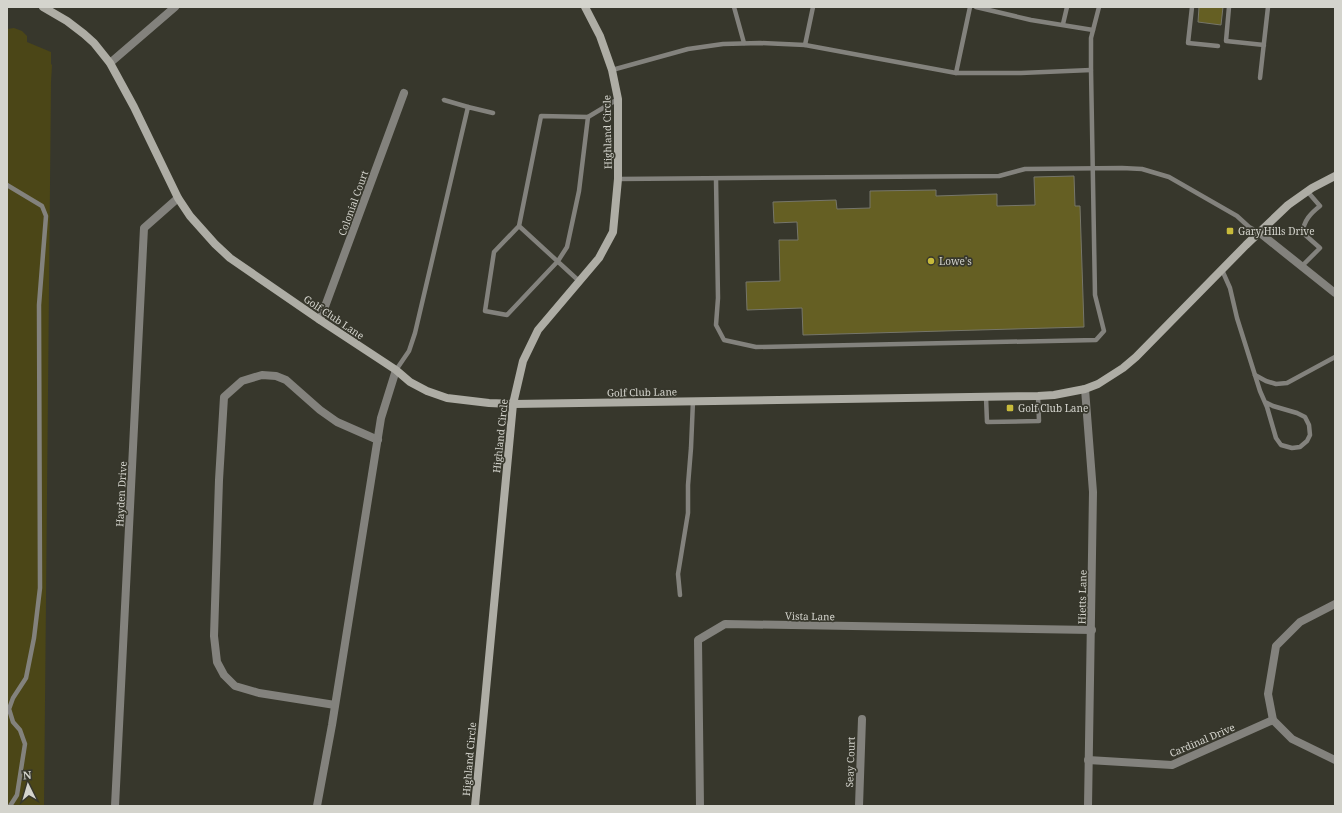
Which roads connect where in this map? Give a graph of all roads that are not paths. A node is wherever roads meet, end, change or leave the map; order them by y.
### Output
1 (43, 7) edge
2 (175, 7) edge
3 (585, 7) edge
4 (734, 7) edge
5 (813, 7) edge
6 (970, 7) edge
7 (976, 7) edge
8 (1067, 7) edge
9 (1099, 7) edge
10 (1192, 7) edge
11 (1229, 7) edge
12 (1268, 7) edge
13 (998, 9) edge
14 (1063, 24) junction
15 (1093, 30) junction
16 (744, 43) junction
17 (805, 45) junction
18 (1264, 45) junction
19 (1218, 46) dead end
20 (110, 62) junction
21 (612, 70) junction
22 (1091, 70) junction
23 (956, 73) junction
24 (1260, 78) dead end
25 (404, 92) dead end
26 (618, 99) junction
27 (444, 100) dead end
28 (468, 107) junction
29 (493, 113) dead end
30 (588, 117) junction
31 (1093, 168) junction
32 (1335, 176) edge
33 (618, 179) junction
34 (716, 179) junction
35 (7, 185) edge
36 (1308, 191) junction
37 (178, 198) junction
38 (519, 226) junction
39 (1260, 233) junction
40 (558, 261) junction
41 (1302, 266) junction
42 (1222, 270) junction
43 (579, 281) junction
44 (1335, 293) edge
45 (320, 320) junction
46 (1335, 357) edge
47 (396, 370) junction
48 (1255, 375) junction
49 (1085, 389) junction
50 (1038, 396) junction
51 (986, 397) junction
52 (693, 401) junction
53 (1265, 402) junction
54 (513, 404) junction
55 (378, 440) junction
56 (680, 595) dead end
57 (1335, 604) edge
58 (1092, 630) junction
59 (335, 705) junction
60 (862, 719) dead end
61 (1273, 720) junction
62 (1088, 760) junction
63 (1335, 760) edge
64 (10, 806) edge
65 (114, 806) edge
66 (317, 806) edge
67 (475, 806) edge
68 (700, 806) edge
69 (859, 806) edge
70 (1088, 806) edge

1 - 20 street, Golf Club Lane
2 - 20 street
3 - 21 street, Highland Circle
4 - 16 lane
5 - 17 lane
6 - 23 lane
7 - 13 lane
8 - 14 lane
9 - 15 lane
10 - 19 lane
11 - 18 lane
12 - 18 lane
13 - 14 lane
14 - 15 lane
15 - 22 lane
16 - 17 lane
16 - 21 lane
17 - 23 lane
18 - 24 lane
20 - 37 street, Golf Club Lane
21 - 26 street, Highland Circle
22 - 23 lane
22 - 31 lane
25 - 45 street, Colonial Court
26 - 30 lane
26 - 33 street, Highland Circle
27 - 28 lane
28 - 29 lane
28 - 47 lane
30 - 38 lane
30 - 40 lane
31 - 34 lane
31 - 34 lane
31 - 39 lane
32 - 36 street, Golf Club Lane
33 - 34 lane
33 - 43 street, Highland Circle
35 - 64 lane
36 - 39 street, Golf Club Lane
36 - 41 lane
37 - 45 street, Golf Club Lane
37 - 65 street, Hayden Drive
38 - 40 lane
38 - 40 lane
39 - 41 street
39 - 42 street, Golf Club Lane
40 - 43 lane
41 - 44 street
42 - 48 lane
42 - 49 street, Golf Club Lane
43 - 54 street, Highland Circle
45 - 47 street, Golf Club Lane
46 - 48 lane
47 - 54 street, Golf Club Lane
47 - 55 street
48 - 53 lane
49 - 50 street, Golf Club Lane
49 - 58 street, Hietts Lane
50 - 51 street, Golf Club Lane
50 - 51 lane
51 - 52 street, Golf Club Lane
52 - 54 street, Golf Club Lane
52 - 56 lane
53 - 53 lane
54 - 67 street, Highland Circle
55 - 59 street
55 - 59 street
57 - 61 street
58 - 62 street, Hietts Lane
58 - 68 street, Vista Lane
59 - 66 street
60 - 69 street, Seay Court
61 - 62 street, Cardinal Drive
61 - 63 street
62 - 70 street, Hietts Lane

